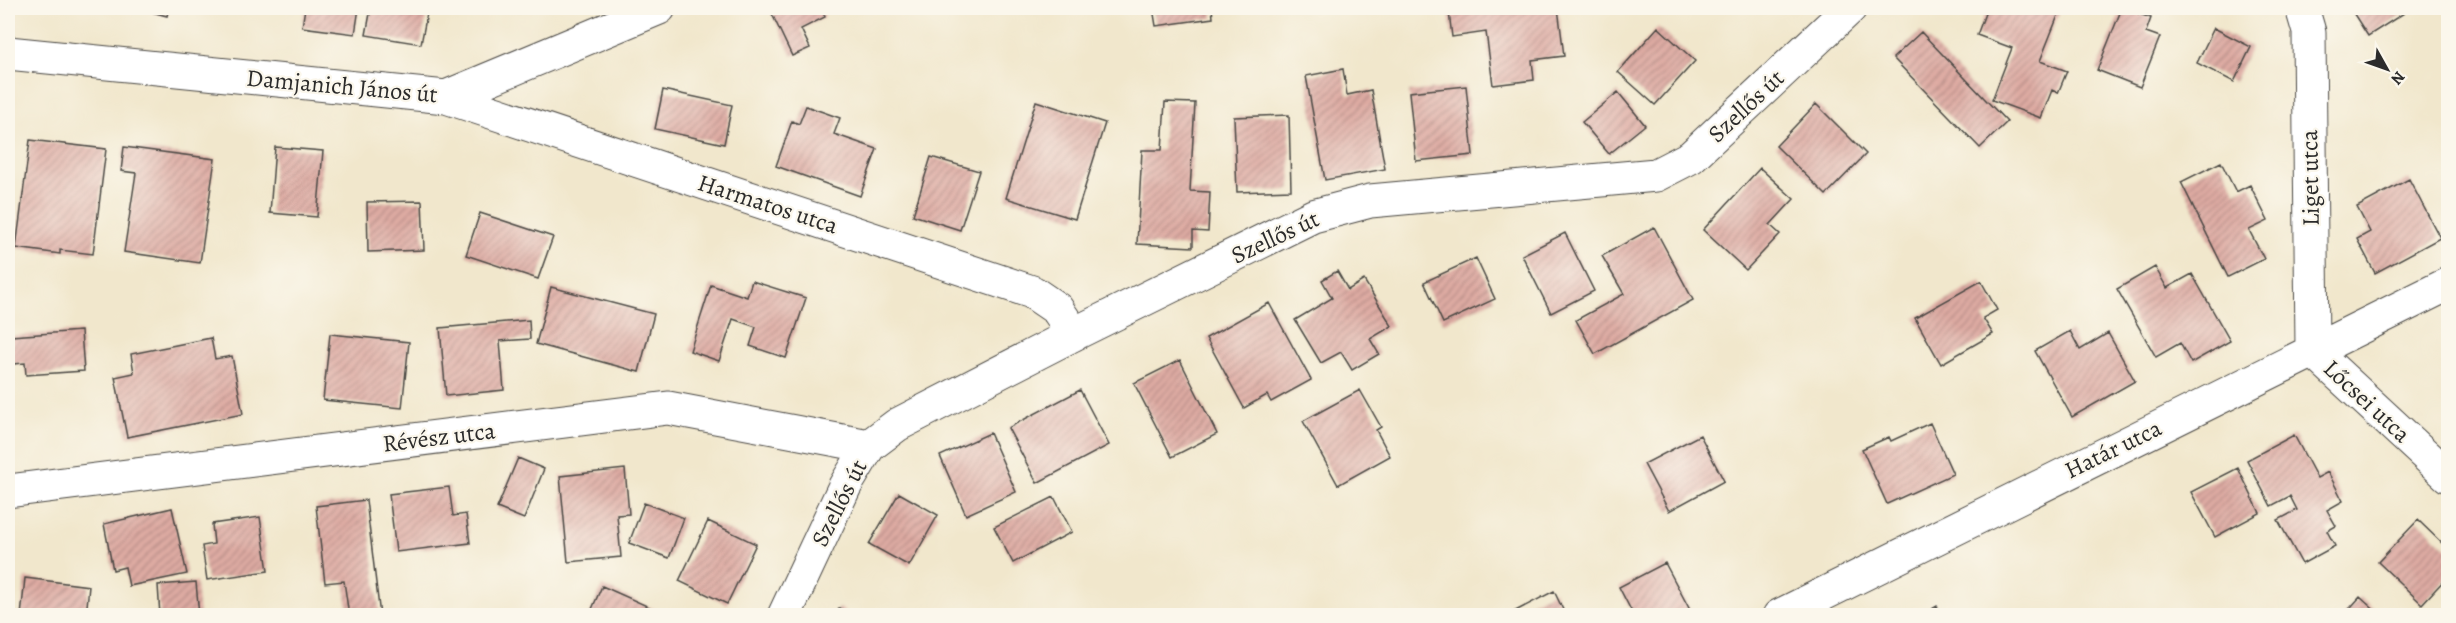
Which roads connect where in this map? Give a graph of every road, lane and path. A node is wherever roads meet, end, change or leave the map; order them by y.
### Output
1 (659, 8) edge
2 (1850, 8) edge
3 (2302, 8) edge
4 (8, 53) edge
5 (446, 97) junction
6 (2448, 284) edge
7 (1074, 334) junction
8 (2312, 350) junction
9 (869, 446) junction
10 (2448, 476) edge
11 (8, 491) edge
12 (784, 615) edge
13 (1779, 615) edge

1 - 5 street, Damjanich János út
2 - 7 street, Szellős út
3 - 8 street, Liget utca
4 - 5 street, Damjanich János út
5 - 7 street, Harmatos utca
6 - 8 street, Határ utca
7 - 9 street, Szellős út
8 - 10 street, Lőcsei utca
8 - 13 street, Határ utca
9 - 11 street, Révész utca
9 - 12 street, Szellős út

